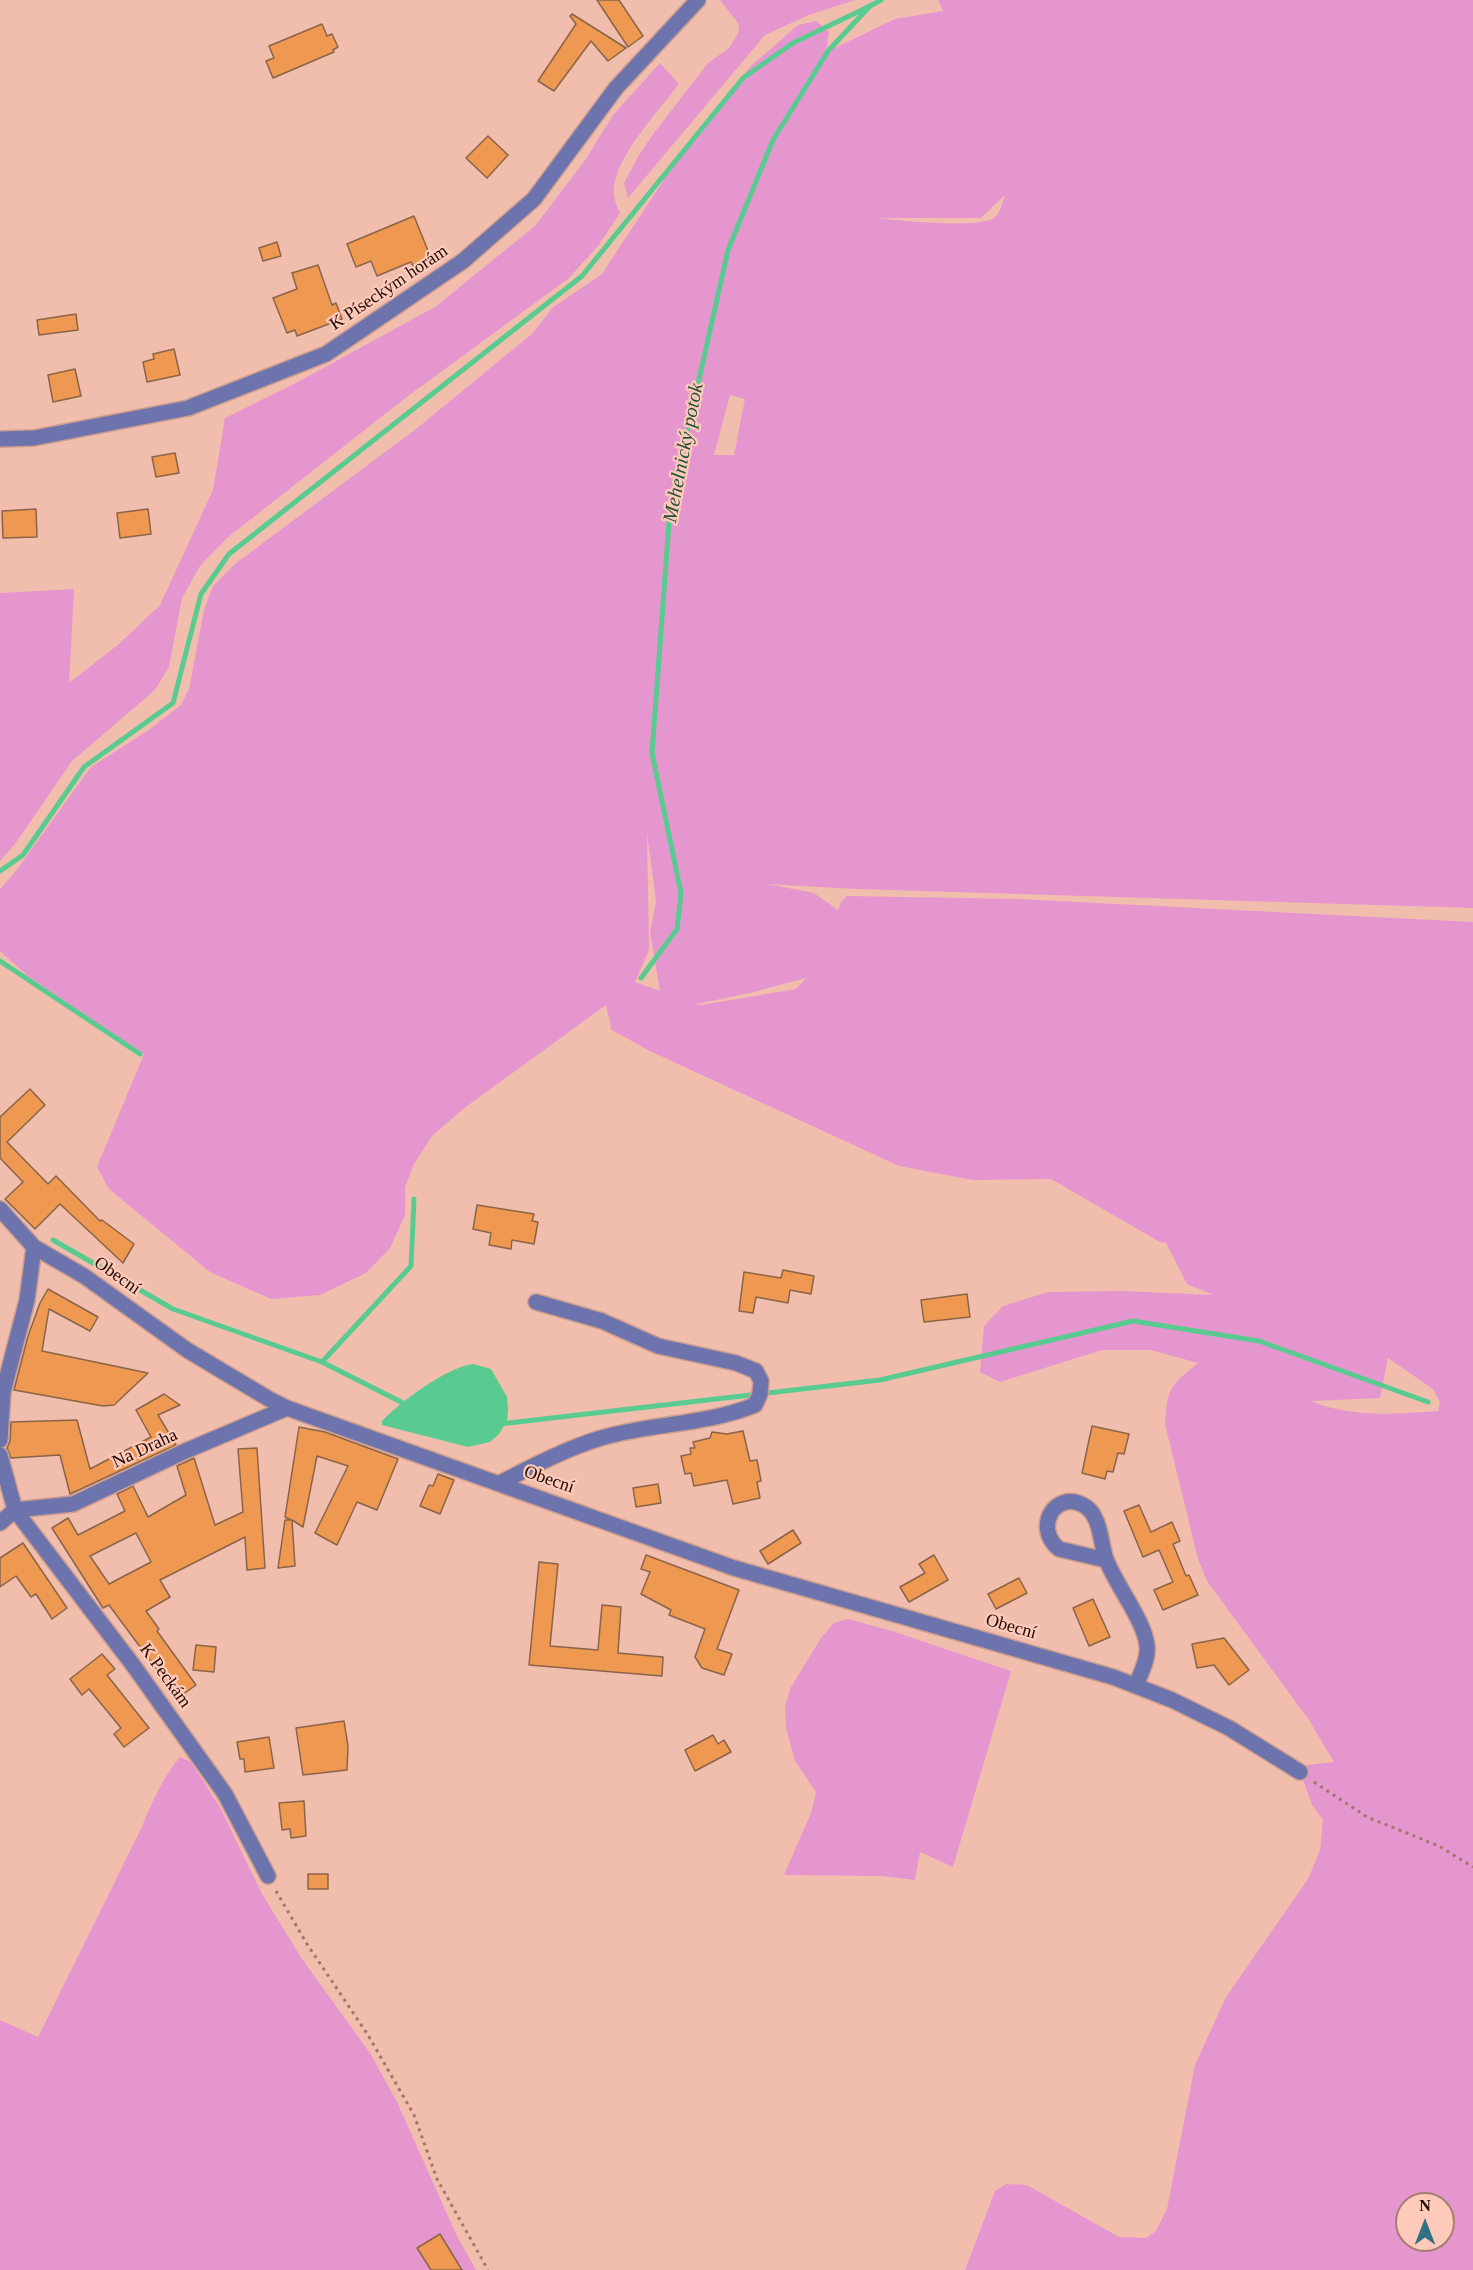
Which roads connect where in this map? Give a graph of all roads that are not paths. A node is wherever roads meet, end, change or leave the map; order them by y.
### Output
1 (698, 0) edge
2 (0, 440) edge
3 (0, 1209) edge
4 (34, 1247) junction
5 (536, 1302) dead end
6 (287, 1408) junction
7 (0, 1440) edge
8 (0, 1455) edge
9 (500, 1484) junction
10 (15, 1510) junction
11 (0, 1523) edge
12 (1106, 1560) dead end
13 (1136, 1686) junction
14 (1300, 1772) road end
15 (268, 1876) road end

1 - 2 street, K Píseckým horám
3 - 4 street, Obecní
4 - 6 street, Obecní
4 - 7 street
5 - 9 street
6 - 9 street, Obecní
6 - 10 street, Na Draha
8 - 10 street
9 - 13 street, Obecní
10 - 11 street
10 - 15 street, K Peckám
12 - 13 street
13 - 14 street, Obecní

